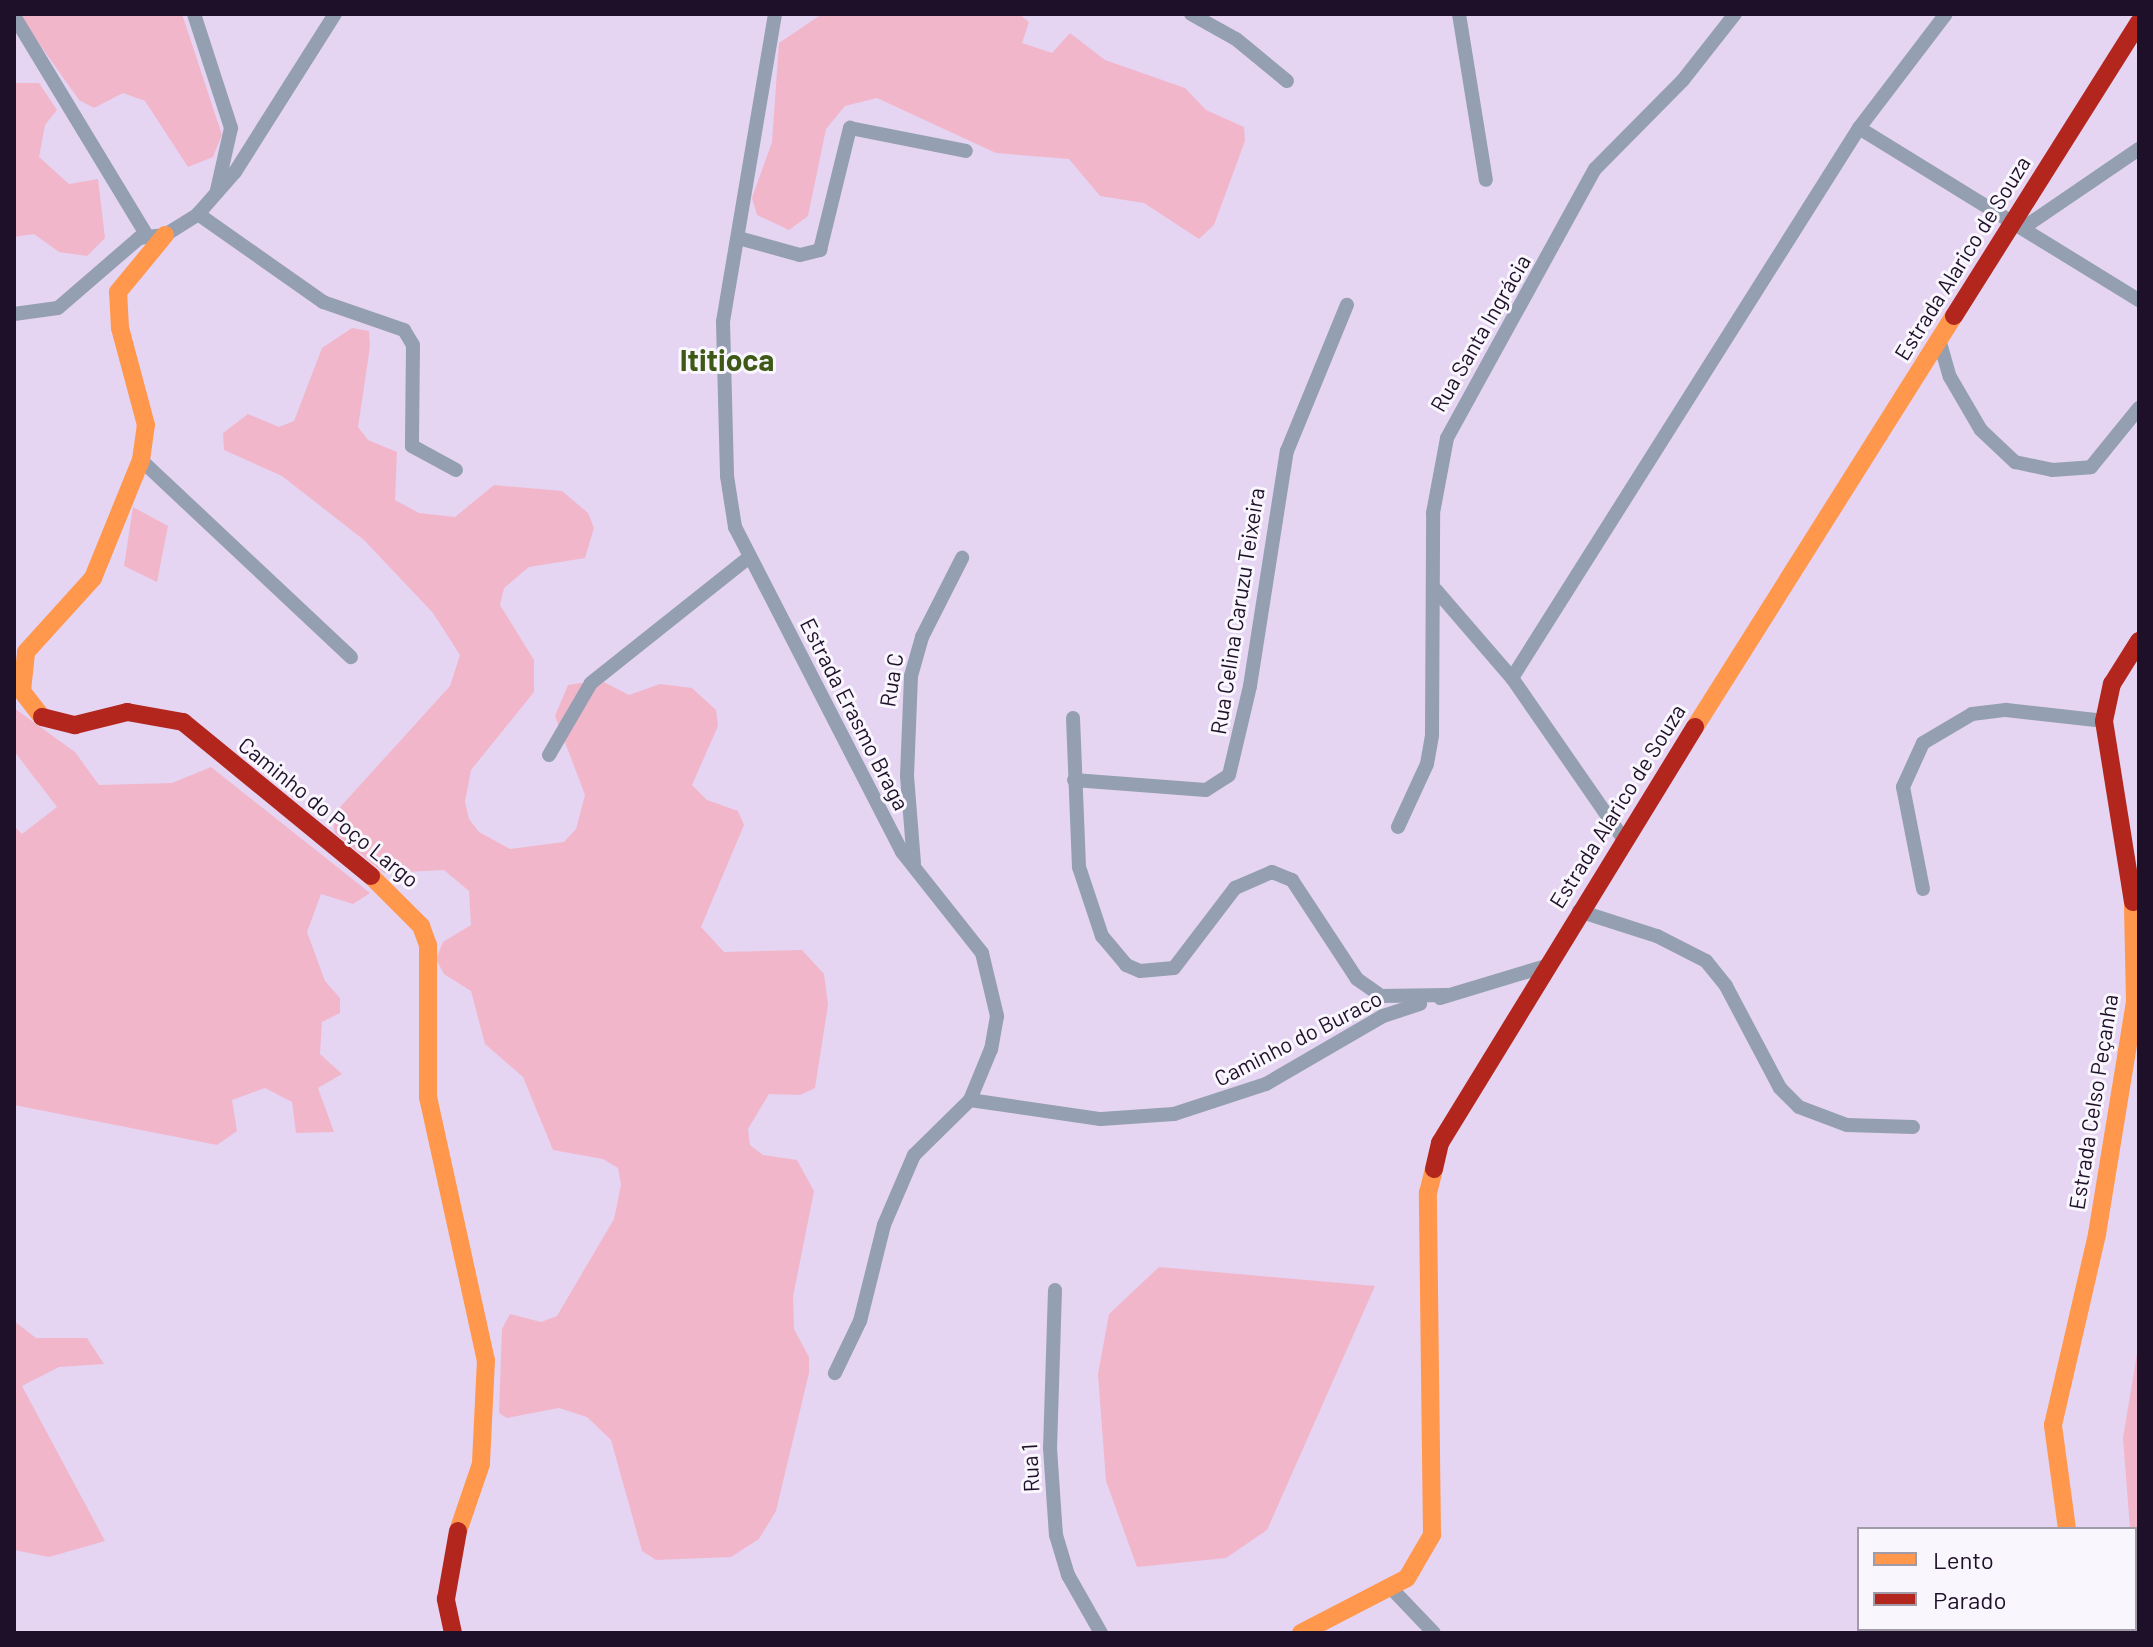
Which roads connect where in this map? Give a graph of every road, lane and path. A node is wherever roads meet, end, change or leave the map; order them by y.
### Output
1 (194, 14) edge
2 (335, 14) edge
3 (775, 14) edge
4 (1191, 14) edge
5 (1459, 14) edge
6 (1735, 14) edge
7 (1946, 14) edge
8 (14, 16) edge
9 (2139, 22) edge
10 (1287, 81) dead end
11 (1859, 128) junction
12 (2139, 149) edge
13 (966, 151) dead end
14 (1486, 180) dead end
15 (216, 194) junction
16 (198, 214) junction
17 (2018, 226) junction
18 (146, 234) junction
19 (165, 235) junction
20 (742, 239) junction
21 (2139, 300) edge
22 (1347, 305) dead end
23 (14, 314) edge
24 (1940, 343) junction
25 (2139, 408) edge
26 (141, 460) junction
27 (456, 470) dead end
28 (962, 558) dead end
29 (747, 559) junction
30 (1436, 590) junction
31 (2139, 641) edge
32 (351, 657) dead end
33 (1512, 678) junction
34 (1073, 718) dead end
35 (2104, 721) junction
36 (549, 755) dead end
37 (1074, 780) junction
38 (1398, 827) dead end
39 (1624, 840) junction
40 (915, 868) junction
41 (1923, 889) dead end
42 (1579, 911) junction
43 (1546, 966) junction
44 (1447, 995) junction
45 (970, 1100) junction
46 (1913, 1127) dead end
47 (1055, 1290) dead end
48 (835, 1373) dead end
49 (2067, 1527) edge
50 (1391, 1588) junction
51 (453, 1633) edge
52 (1101, 1633) edge
53 (1301, 1633) edge
54 (1434, 1633) edge

1 - 15 street
2 - 15 street
3 - 20 street, Estrada Erasmo Braga
4 - 10 street
5 - 14 street
6 - 30 street, Rua Santa Ingrácia
7 - 11 street
8 - 18 street
9 - 17 main road, Estrada Alarico de Souza
11 - 17 street
11 - 33 street
12 - 17 street
13 - 20 street
15 - 16 street
16 - 19 street
16 - 27 street
17 - 21 street
17 - 24 main road, Estrada Alarico de Souza
18 - 19 street
18 - 23 street
19 - 26 main road, Caminho do Poço Largo
20 - 29 street, Estrada Erasmo Braga
22 - 37 street, Rua Celina Caruzu Teixeira
24 - 25 street
24 - 39 main road, Estrada Alarico de Souza
26 - 32 street
26 - 51 main road, Caminho do Poço Largo
28 - 40 street, Rua C
29 - 36 street
29 - 40 street, Estrada Erasmo Braga
30 - 33 street
30 - 38 street, Rua Santa Ingrácia
31 - 35 main road, Estrada Celso Peçanha
33 - 39 street
34 - 37 street
35 - 41 street
35 - 49 main road, Estrada Celso Peçanha
37 - 44 street
39 - 42 main road, Estrada Alarico de Souza
40 - 45 street, Estrada Erasmo Braga
42 - 43 main road, Estrada Alarico de Souza
42 - 46 street
43 - 44 street, Caminho do Buraco
43 - 50 main road, Estrada Alarico de Souza
44 - 45 street, Caminho do Buraco
45 - 48 street, Estrada Erasmo Braga
47 - 52 street, Rua 1
50 - 53 main road, Estrada Alarico de Souza
50 - 54 street

